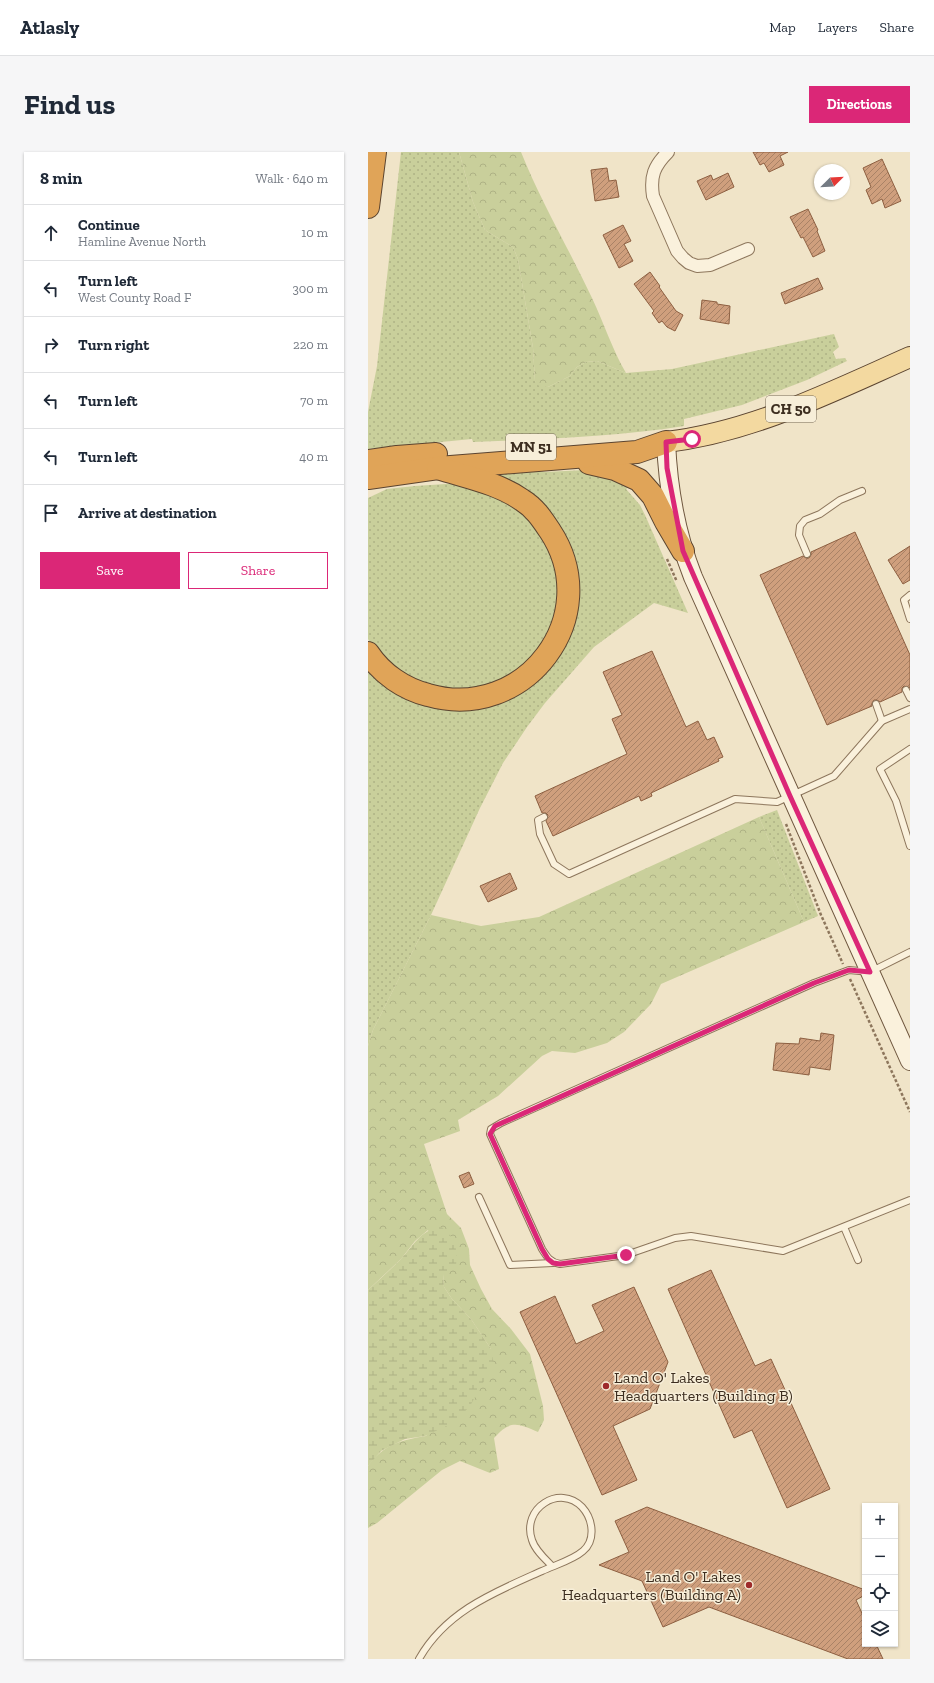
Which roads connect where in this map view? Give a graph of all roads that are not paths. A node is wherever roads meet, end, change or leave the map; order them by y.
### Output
1 (375, 152) edge
2 (668, 152) edge
3 (368, 207) edge
4 (748, 249) dead end
5 (910, 357) edge
6 (666, 442) junction
7 (570, 458) junction
8 (438, 468) junction
9 (369, 472) edge
10 (862, 491) dead end
11 (683, 551) junction
12 (807, 554) dead end
13 (910, 595) edge
14 (910, 619) edge
15 (368, 653) edge
16 (906, 690) dead end
17 (910, 698) edge
18 (876, 704) dead end
19 (910, 709) edge
20 (882, 721) junction
21 (910, 749) edge
22 (790, 796) junction
23 (544, 816) dead end
24 (910, 846) edge
25 (910, 952) edge
26 (870, 972) junction
27 (910, 1061) edge
28 (479, 1197) dead end
29 (910, 1200) edge
30 (844, 1227) junction
31 (858, 1260) dead end
32 (553, 1263) junction
33 (552, 1566) junction
34 (419, 1659) edge

1 - 3 highway
2 - 4 street
5 - 6 main road, CH 50
6 - 7 highway, MN 51
6 - 9 highway, MN 51
6 - 11 street
7 - 8 highway, MN 51
7 - 11 highway
8 - 9 highway, MN 51
8 - 15 highway
10 - 12 lane
11 - 22 street
13 - 14 lane
16 - 17 lane
18 - 20 lane
19 - 20 lane
20 - 22 lane
21 - 24 lane
22 - 23 lane
22 - 26 street
25 - 26 lane
26 - 27 street
26 - 32 lane
28 - 32 lane
29 - 30 lane
30 - 31 lane
30 - 32 lane
33 - 33 lane
33 - 34 lane

